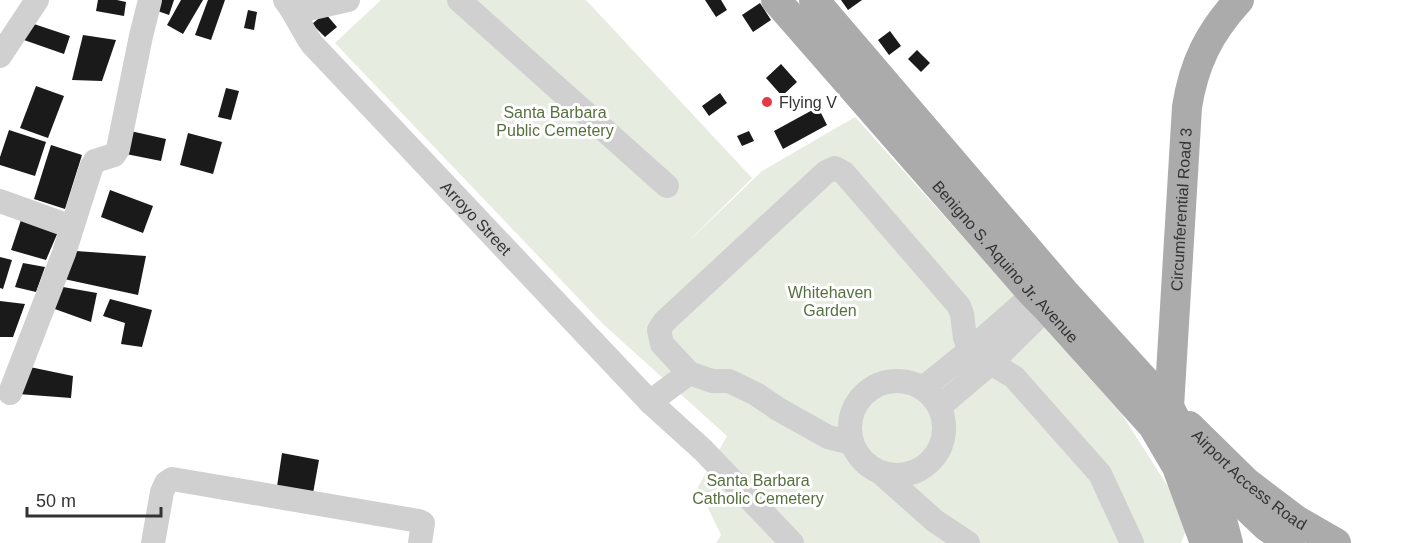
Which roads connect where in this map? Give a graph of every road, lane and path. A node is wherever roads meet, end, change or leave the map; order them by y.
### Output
1 (38, 0) edge
2 (150, 0) edge
3 (348, 0) edge
4 (459, 0) edge
5 (776, 0) edge
6 (814, 0) edge
7 (1239, 0) edge
8 (290, 6) edge
9 (0, 56) edge
10 (667, 186) dead end
11 (0, 201) edge
12 (72, 227) junction
13 (1049, 293) junction
14 (970, 350) junction
15 (991, 363) junction
16 (689, 373) junction
17 (923, 388) junction
18 (10, 393) dead end
19 (650, 402) junction
20 (940, 406) junction
21 (1161, 417) junction
22 (852, 443) junction
23 (1198, 462) junction
24 (881, 473) junction
25 (153, 543) edge
26 (420, 543) edge
27 (792, 543) edge
28 (968, 543) edge
29 (1132, 543) edge
30 (1205, 543) edge
31 (1228, 543) edge
32 (1290, 543) edge
33 (1336, 543) edge

1 - 9 street
2 - 12 street
3 - 8 street
4 - 10 street
5 - 13 main road, Benigno S. Aquino Jr. Avenue
6 - 13 main road, Benigno S. Aquino Jr. Avenue
7 - 21 main road, Circumferential Road 3
8 - 19 street, Arroyo Street
11 - 12 street
12 - 18 street
13 - 14 street
13 - 15 street
13 - 21 main road, Benigno S. Aquino Jr. Avenue
14 - 15 street
14 - 16 street
14 - 17 street
15 - 20 street
15 - 29 street
16 - 19 street
16 - 22 street
17 - 20 street
17 - 22 street
19 - 27 street, Arroyo Street
20 - 24 street
21 - 23 main road, Airport Access Road
21 - 30 main road, Benigno S. Aquino Jr. Avenue
21 - 33 main road, Airport Access Road
22 - 24 street
23 - 31 main road
23 - 32 main road, Airport Access Road
24 - 28 street
25 - 26 street

